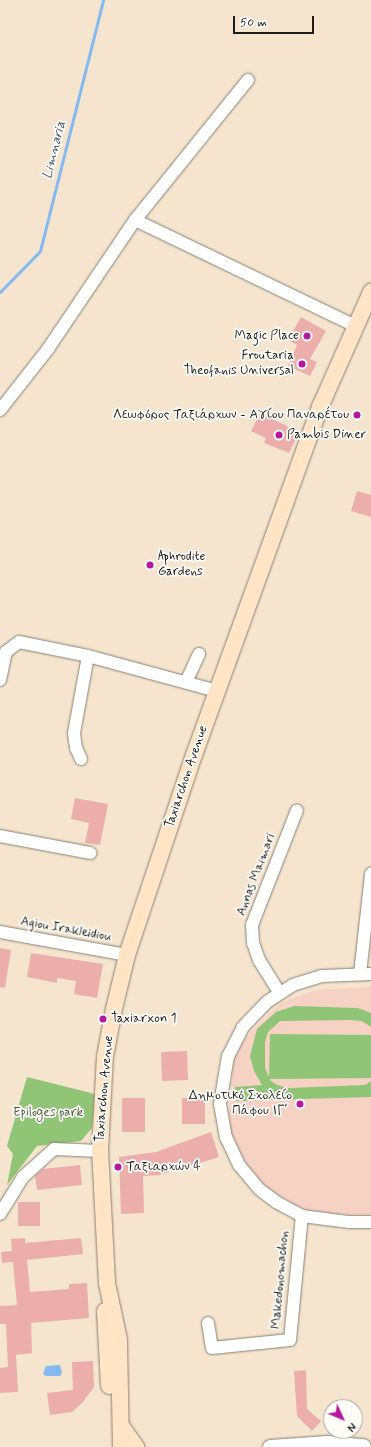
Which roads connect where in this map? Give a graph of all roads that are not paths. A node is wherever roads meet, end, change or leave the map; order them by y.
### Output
1 (248, 80) dead end
2 (135, 220) junction
3 (371, 292) edge
4 (355, 326) junction
5 (0, 410) edge
6 (199, 654) dead end
7 (88, 656) junction
8 (0, 680) edge
9 (186, 682) junction
10 (217, 691) junction
11 (81, 760) dead end
12 (297, 810) dead end
13 (0, 836) edge
14 (90, 853) dead end
15 (371, 874) edge
16 (0, 932) edge
17 (127, 955) junction
18 (366, 974) edge
19 (279, 992) junction
20 (100, 1151) junction
21 (0, 1214) edge
22 (302, 1216) junction
23 (371, 1222) edge
24 (107, 1284) junction
25 (208, 1323) dead end
26 (120, 1424) junction
27 (288, 1446) edge
28 (363, 1446) edge
29 (112, 1447) edge
30 (121, 1447) edge
31 (136, 1447) edge
32 (270, 1447) edge

1 - 2 street
2 - 4 street
2 - 5 street
3 - 4 main road, Taxiarchon Avenue
4 - 10 main road, Taxiarchon Avenue
6 - 9 street
7 - 8 street
7 - 9 street
7 - 11 street
9 - 10 street
10 - 17 main road, Taxiarchon Avenue
12 - 19 street, Annas Maimari
13 - 14 street
15 - 18 street
16 - 17 street, Agiou Irakleidiou
17 - 20 main road, Taxiarchon Avenue
18 - 19 street
19 - 22 street
20 - 21 street
20 - 24 main road, Taxiarchon Avenue
22 - 23 street
22 - 25 street, Makedonomachon
24 - 26 main road, Taxiarchon Avenue
24 - 29 main road, Taxiarchon Avenue
26 - 30 main road, Taxiarchon Avenue
26 - 31 main road
27 - 28 street
27 - 32 street

